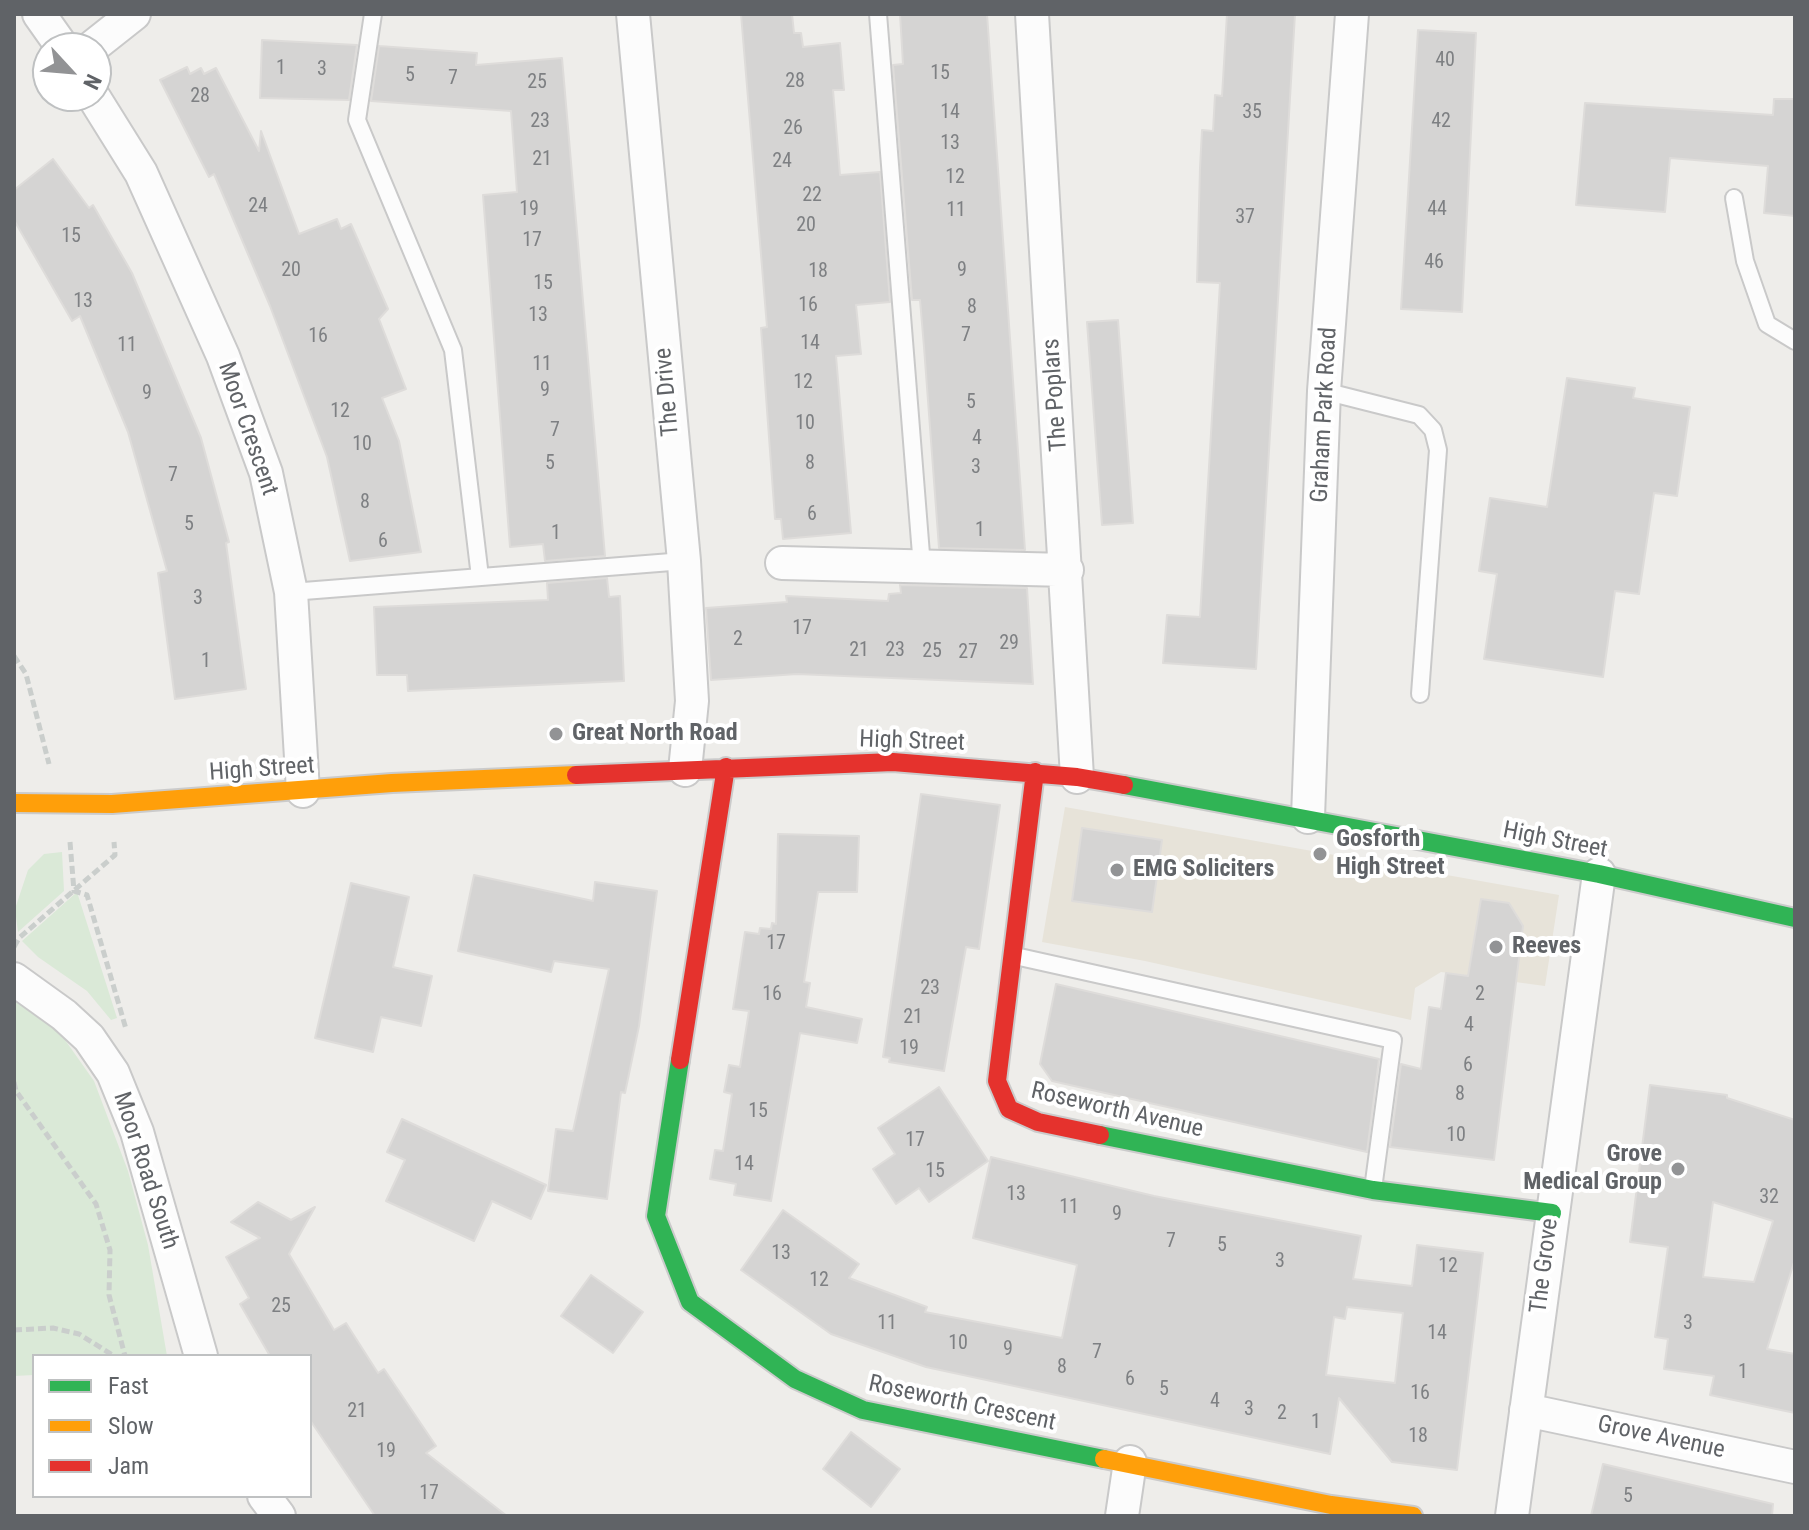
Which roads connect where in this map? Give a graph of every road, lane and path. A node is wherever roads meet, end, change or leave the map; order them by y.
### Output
1 (39, 14) edge
2 (134, 14) edge
3 (373, 14) edge
4 (633, 14) edge
5 (878, 14) edge
6 (1032, 14) edge
7 (1352, 14) edge
8 (52, 32) edge
9 (111, 32) edge
10 (103, 112) edge
11 (1734, 198) dead end
12 (1795, 341) edge
13 (1324, 391) junction
14 (684, 561) junction
15 (782, 563) dead end
16 (922, 567) junction
17 (1067, 570) junction
18 (480, 577) junction
19 (291, 592) junction
20 (14, 656) edge
21 (1420, 694) dead end
22 (726, 767) junction
23 (685, 770) junction
24 (1035, 772) junction
25 (1077, 777) junction
26 (303, 791) junction
27 (14, 803) edge
28 (112, 804) junction
29 (64, 805) junction
30 (1308, 817) junction
31 (1599, 874) junction
32 (74, 891) junction
33 (1795, 918) edge
34 (14, 948) edge
35 (1014, 956) junction
36 (14, 979) edge
37 (105, 1061) junction
38 (14, 1082) edge
39 (1373, 1190) junction
40 (1552, 1213) junction
41 (14, 1330) edge
42 (111, 1354) edge
43 (124, 1354) edge
44 (200, 1354) edge
45 (1526, 1410) junction
46 (1130, 1462) junction
47 (1795, 1467) edge
48 (266, 1498) edge
49 (279, 1516) edge
50 (1122, 1516) edge
51 (1413, 1516) edge
52 (1512, 1516) edge

1 - 8 street
2 - 9 street
3 - 18 lane
4 - 14 street, The Drive
5 - 16 lane
6 - 17 street, The Poplars
7 - 13 street, Graham Park Road
10 - 19 street, Moor Crescent
11 - 12 lane
13 - 21 lane
13 - 30 street, Graham Park Road
14 - 18 lane
14 - 23 street, The Drive
15 - 16 street
16 - 17 street
17 - 25 street, The Poplars
18 - 19 lane
19 - 26 street, Moor Crescent
20 - 29 path
22 - 23 street, High Street
22 - 24 street, High Street
22 - 46 street, Roseworth Crescent
23 - 26 street, High Street
24 - 25 street, High Street
24 - 35 street, Roseworth Avenue
25 - 30 street, High Street
26 - 28 street, High Street
27 - 29 street, High Street
28 - 29 street, High Street
28 - 32 path
29 - 32 path
30 - 31 street, High Street
31 - 33 street, High Street
31 - 40 street, The Grove
32 - 34 path
32 - 37 path
35 - 39 street, Roseworth Avenue
35 - 39 lane
36 - 37 street, Moor Road South
37 - 44 street, Moor Road South
38 - 43 path
39 - 40 street, Roseworth Avenue
40 - 45 street, The Grove
41 - 42 path
45 - 47 street, Grove Avenue
45 - 52 street, The Grove
46 - 50 street
46 - 51 street, Roseworth Crescent
48 - 49 street

